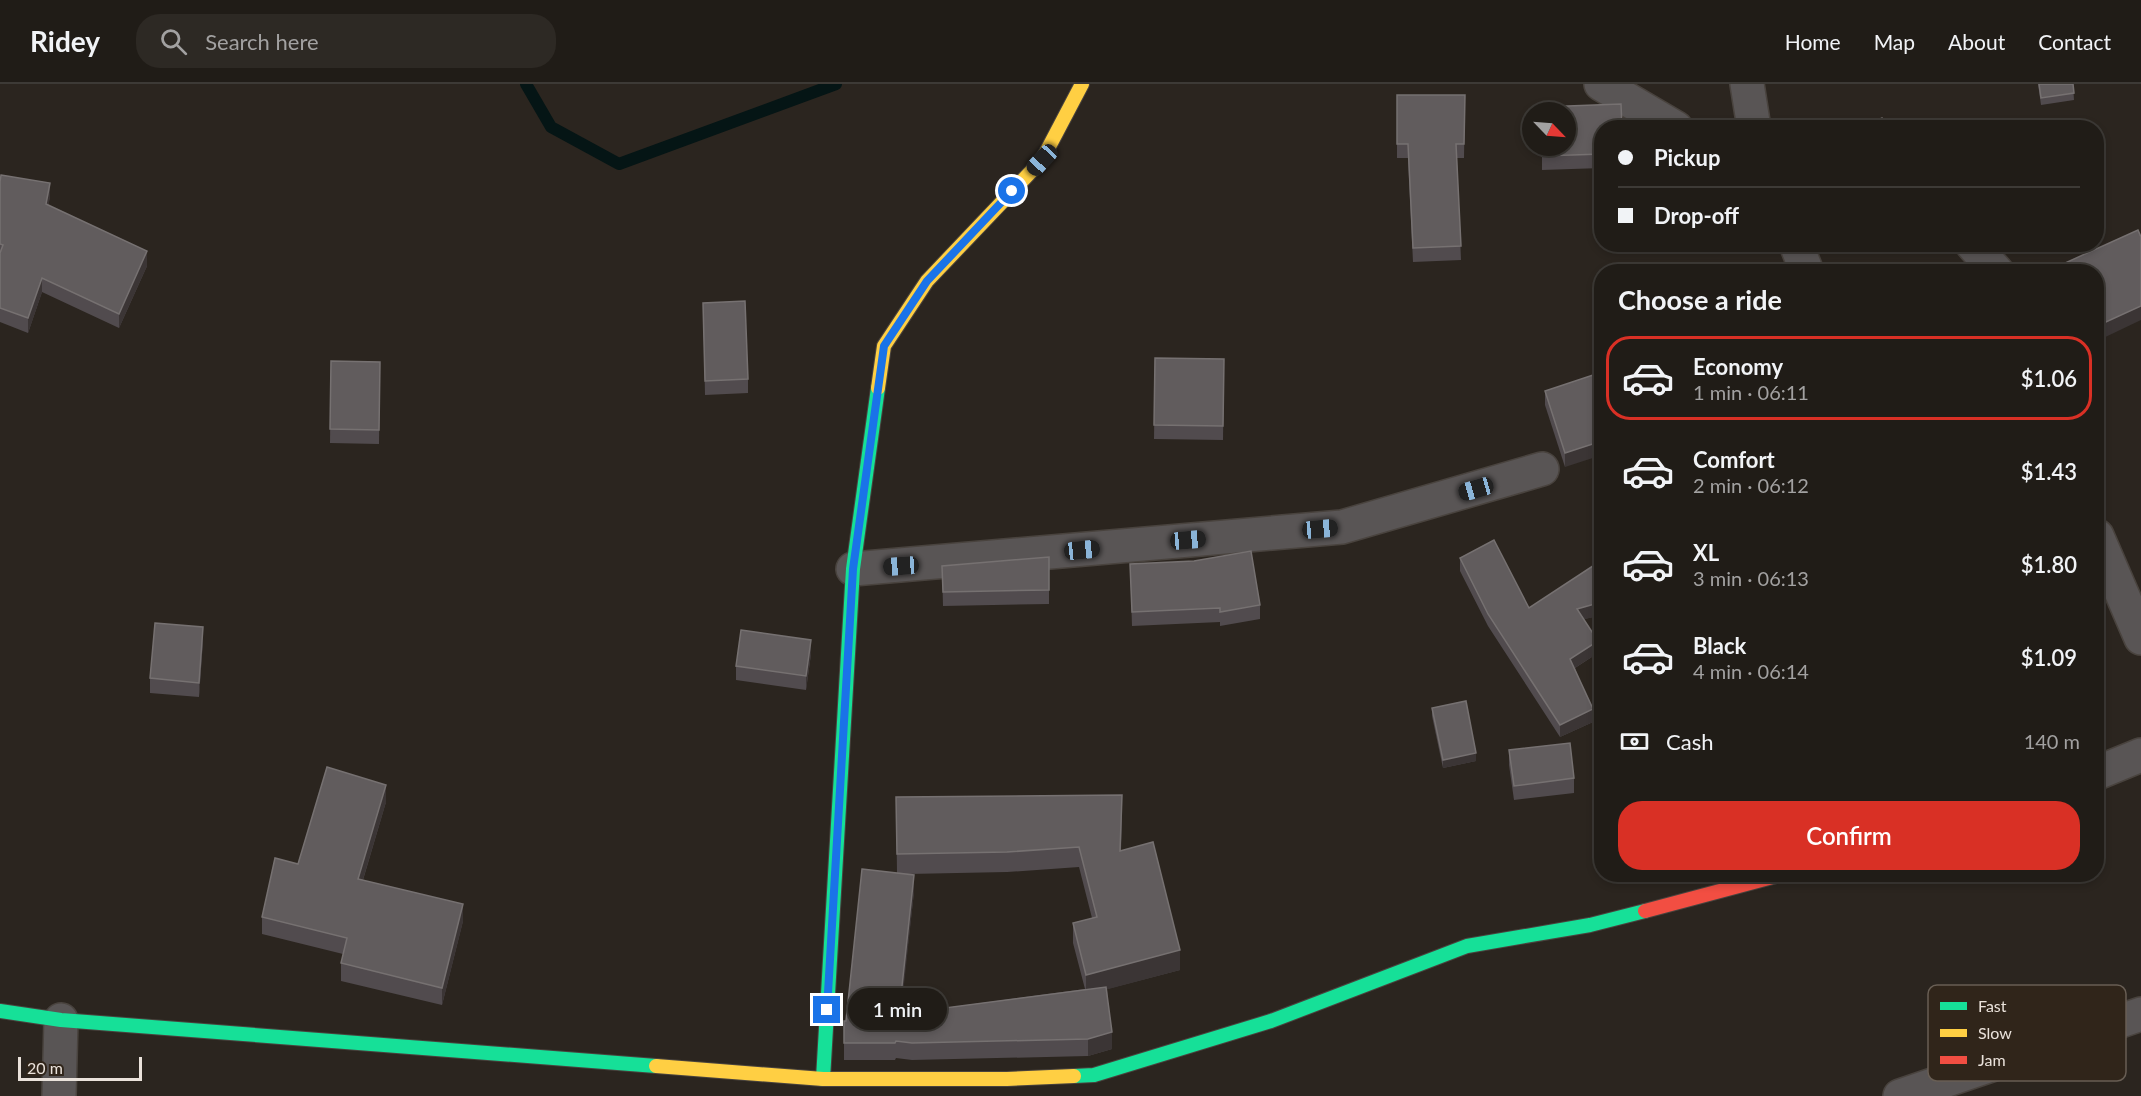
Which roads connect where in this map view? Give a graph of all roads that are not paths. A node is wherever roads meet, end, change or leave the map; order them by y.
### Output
1 (1082, 84) edge
2 (1601, 84) edge
3 (1747, 84) edge
4 (1662, 120) edge
5 (1753, 120) edge
6 (1979, 252) edge
7 (1991, 264) edge
8 (1542, 469) dead end
9 (2104, 552) edge
10 (853, 569) junction
11 (2141, 638) edge
12 (2141, 755) edge
13 (2104, 770) edge
14 (1754, 882) edge
15 (0, 1011) edge
16 (2141, 1014) edge
17 (2126, 1019) edge
18 (61, 1020) junction
19 (823, 1079) junction
20 (1944, 1081) edge
21 (59, 1096) edge
22 (1900, 1096) edge

1 - 10 street
2 - 4 street
3 - 5 street
6 - 7 street
8 - 10 street
9 - 11 street
10 - 19 street
12 - 13 street
14 - 19 street
15 - 18 street
16 - 17 street
18 - 19 street
18 - 21 street
20 - 22 street

